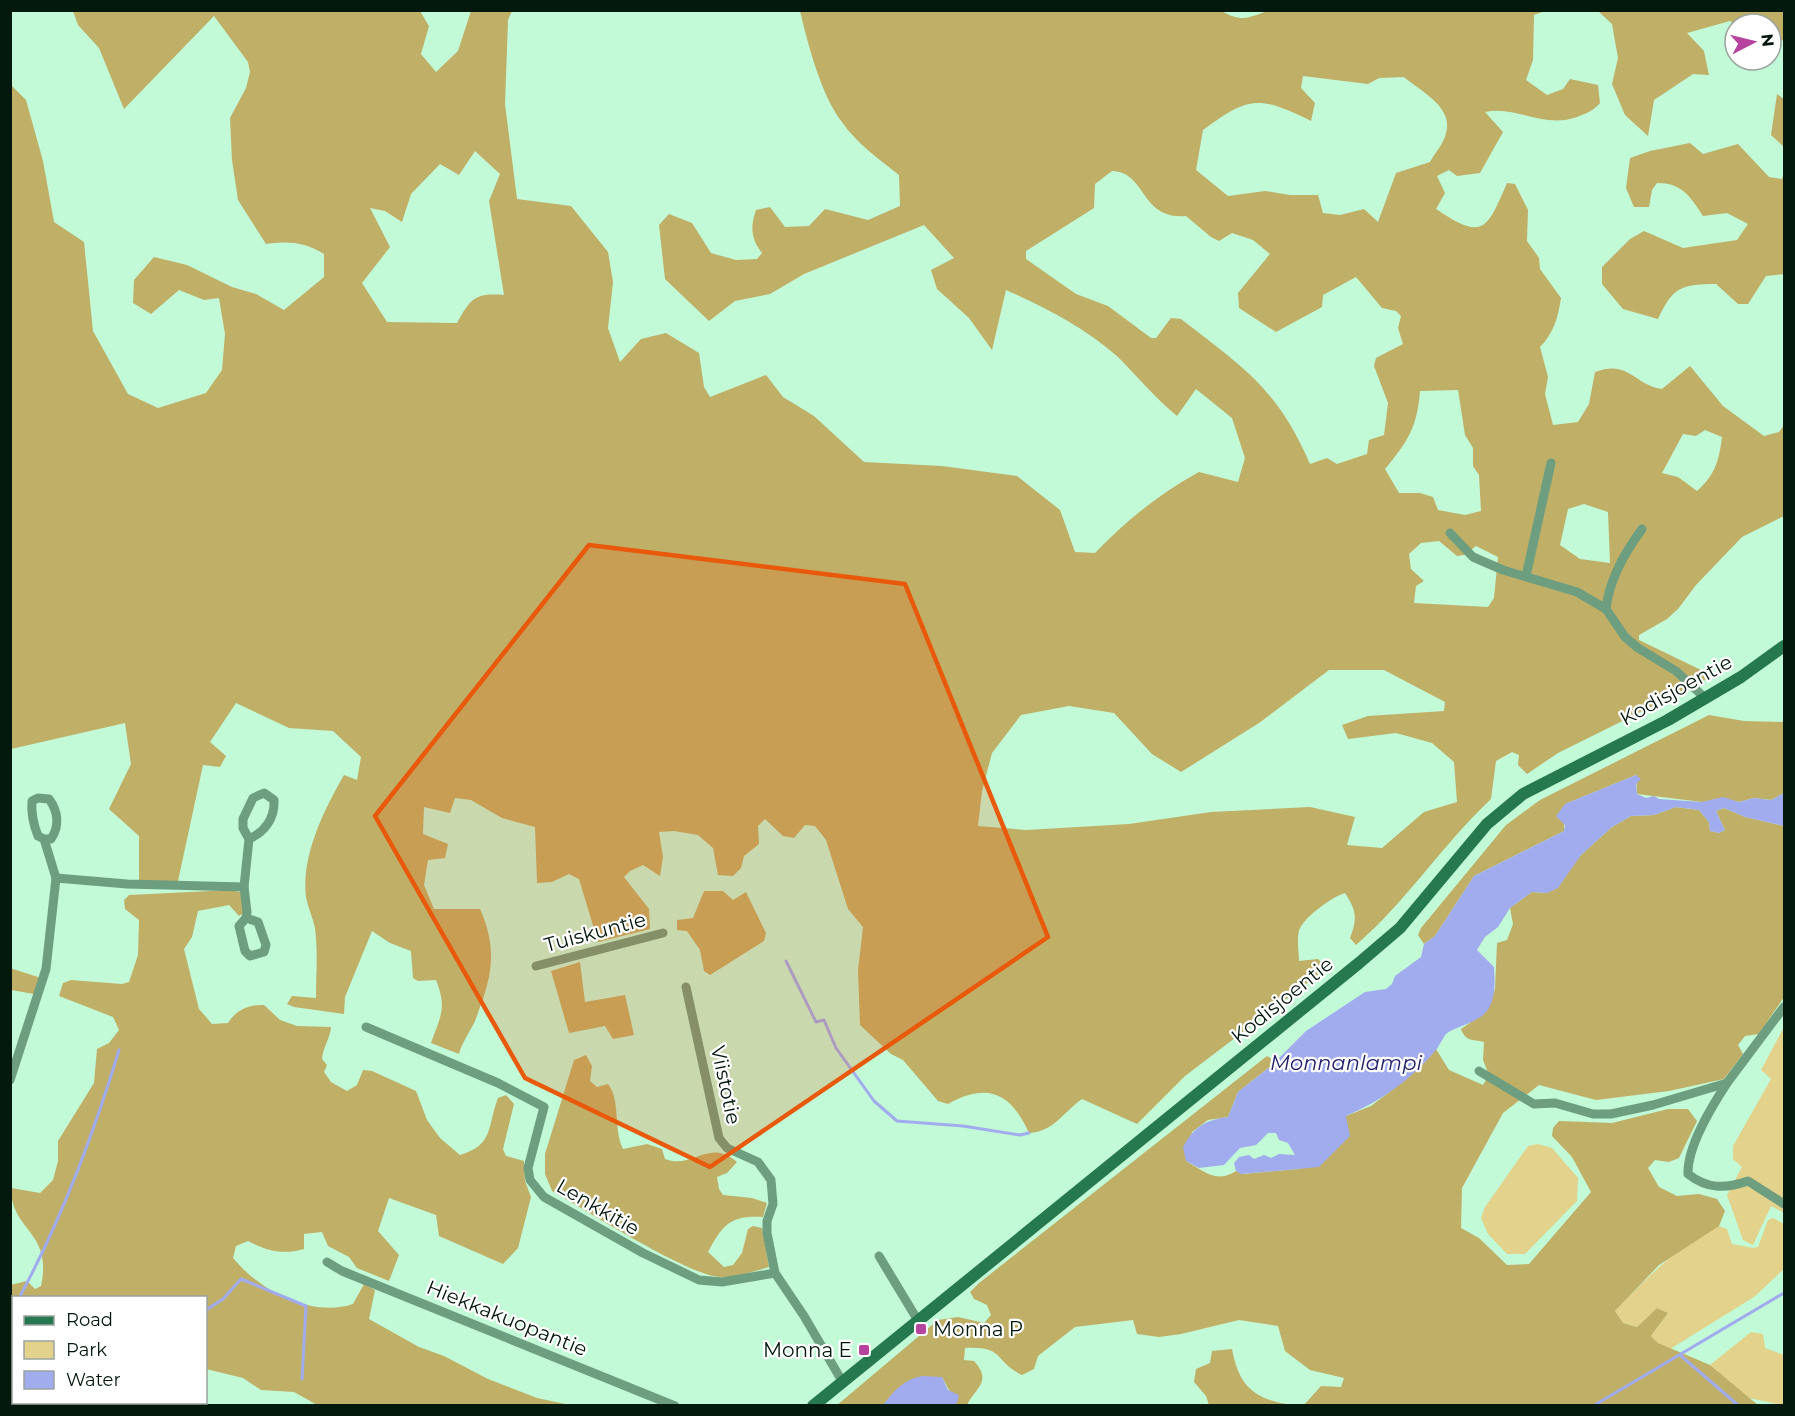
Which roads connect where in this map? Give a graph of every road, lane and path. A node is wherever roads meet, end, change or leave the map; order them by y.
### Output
1 (1551, 463) dead end
2 (1642, 529) dead end
3 (1450, 533) dead end
4 (1526, 576) junction
5 (1606, 609) junction
6 (1785, 646) edge
7 (1706, 698) junction
8 (44, 838) dead end
9 (249, 840) junction
10 (56, 878) junction
11 (244, 887) junction
12 (246, 918) dead end
13 (663, 933) dead end
14 (536, 966) dead end
15 (686, 987) dead end
16 (1785, 1007) edge
17 (366, 1027) dead end
18 (1479, 1071) dead end
19 (10, 1080) edge
20 (1727, 1083) junction
21 (1785, 1204) edge
22 (879, 1257) dead end
23 (327, 1262) dead end
24 (775, 1273) junction
25 (917, 1319) junction
26 (842, 1381) junction
27 (675, 1406) edge
28 (813, 1406) edge

1 - 4 street
2 - 5 street
3 - 4 street
4 - 5 street
5 - 7 street
6 - 7 street, Kodisjoentie
7 - 25 street, Kodisjoentie
8 - 10 street
9 - 9 street
9 - 11 street
10 - 11 street
10 - 19 street
11 - 12 street
13 - 14 street, Tuiskuntie
15 - 24 street, Viistotie
16 - 20 street
17 - 24 street, Lenkkitie
18 - 20 street
20 - 21 street
22 - 25 street
23 - 27 street, Hiekkakuopantie
24 - 26 street, Viistotie
25 - 26 street, Kodisjoentie
26 - 28 street, Kodisjoentie

